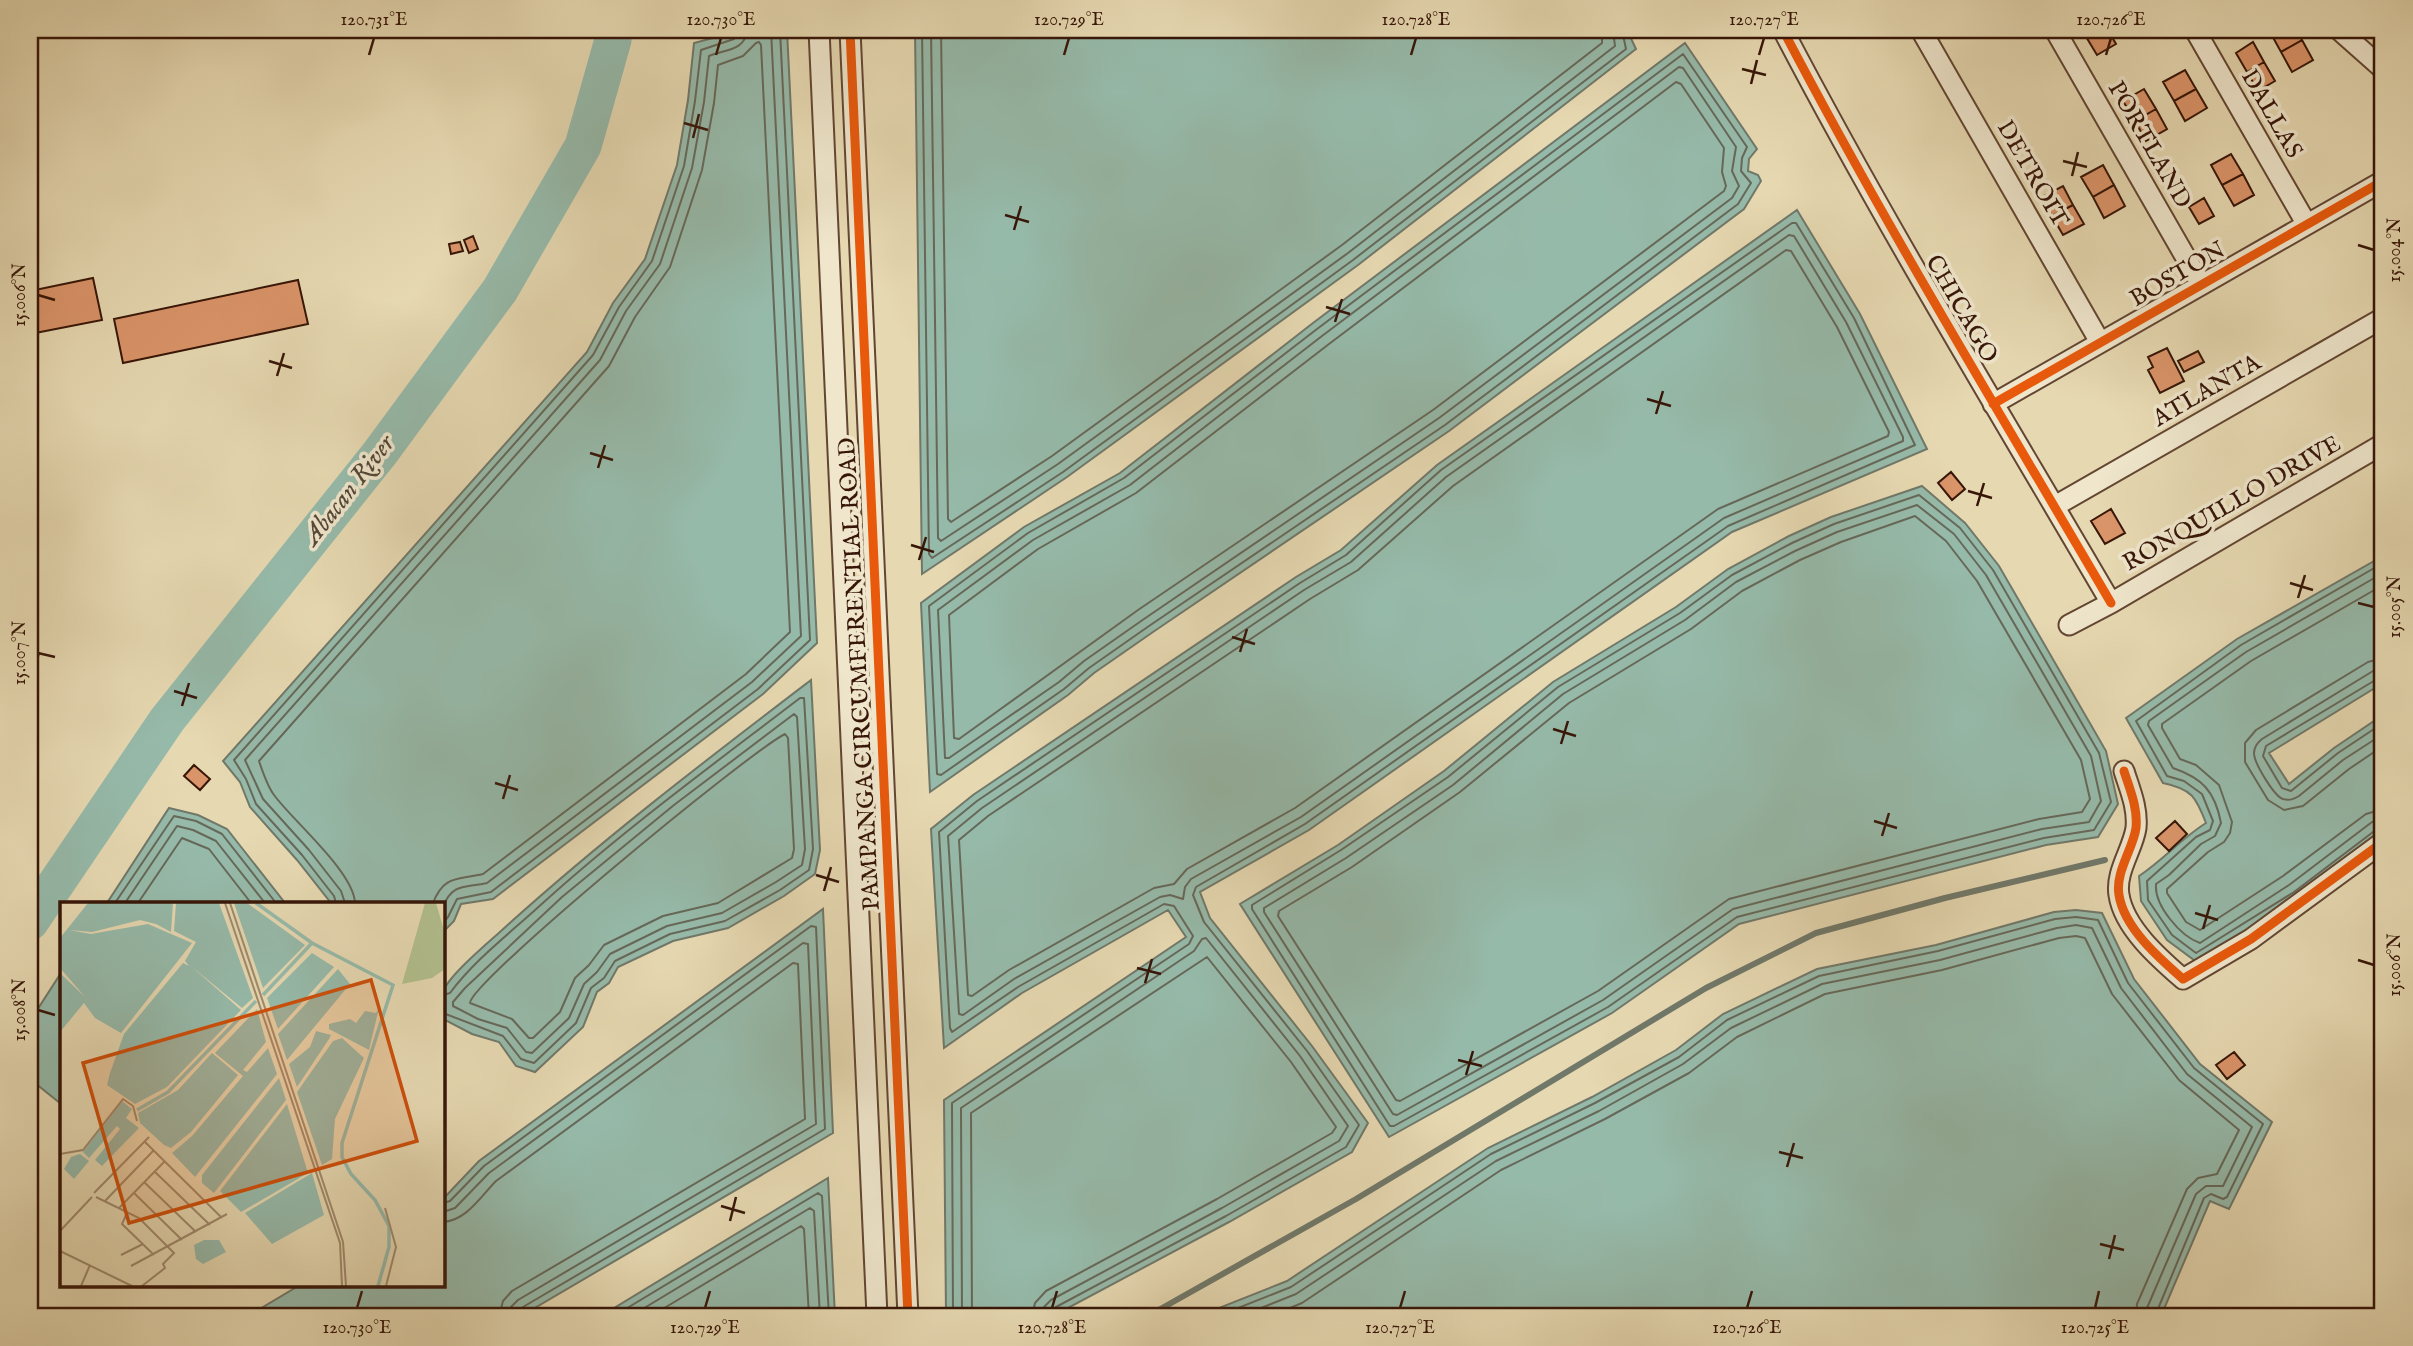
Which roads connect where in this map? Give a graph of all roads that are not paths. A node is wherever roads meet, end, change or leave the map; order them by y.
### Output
1 (819, 30) edge
2 (850, 30) edge
3 (1783, 30) edge
4 (1921, 30) edge
5 (2055, 30) edge
6 (2194, 30) edge
7 (2339, 30) edge
8 (2383, 69) edge
9 (2383, 181) edge
10 (2306, 223) junction
11 (2201, 284) junction
12 (2383, 318) edge
13 (2100, 342) junction
14 (1993, 404) junction
15 (2383, 444) edge
16 (2055, 506) junction
17 (2111, 603) junction
18 (2068, 625) dead end
19 (2124, 771) dead end
20 (2383, 842) edge
21 (877, 1316) edge
22 (908, 1316) edge

1 - 21 street, PAMPANGA CIRCUMFERENTIAL ROAD
2 - 22 street, PAMPANGA CIRCUMFERENTIAL ROAD
3 - 14 street, CHICAGO
4 - 13 street, DETROIT
5 - 11 street, PORTLAND
6 - 10 street, DALLAS
7 - 8 street
9 - 10 street, BOSTON
10 - 11 street, BOSTON
11 - 13 street, BOSTON
12 - 16 street, ATLANTA
13 - 14 street, BOSTON
14 - 16 street, CHICAGO
15 - 17 street, RONQUILLO DRIVE
16 - 17 street, CHICAGO
17 - 18 street, RONQUILLO DRIVE
19 - 20 street

